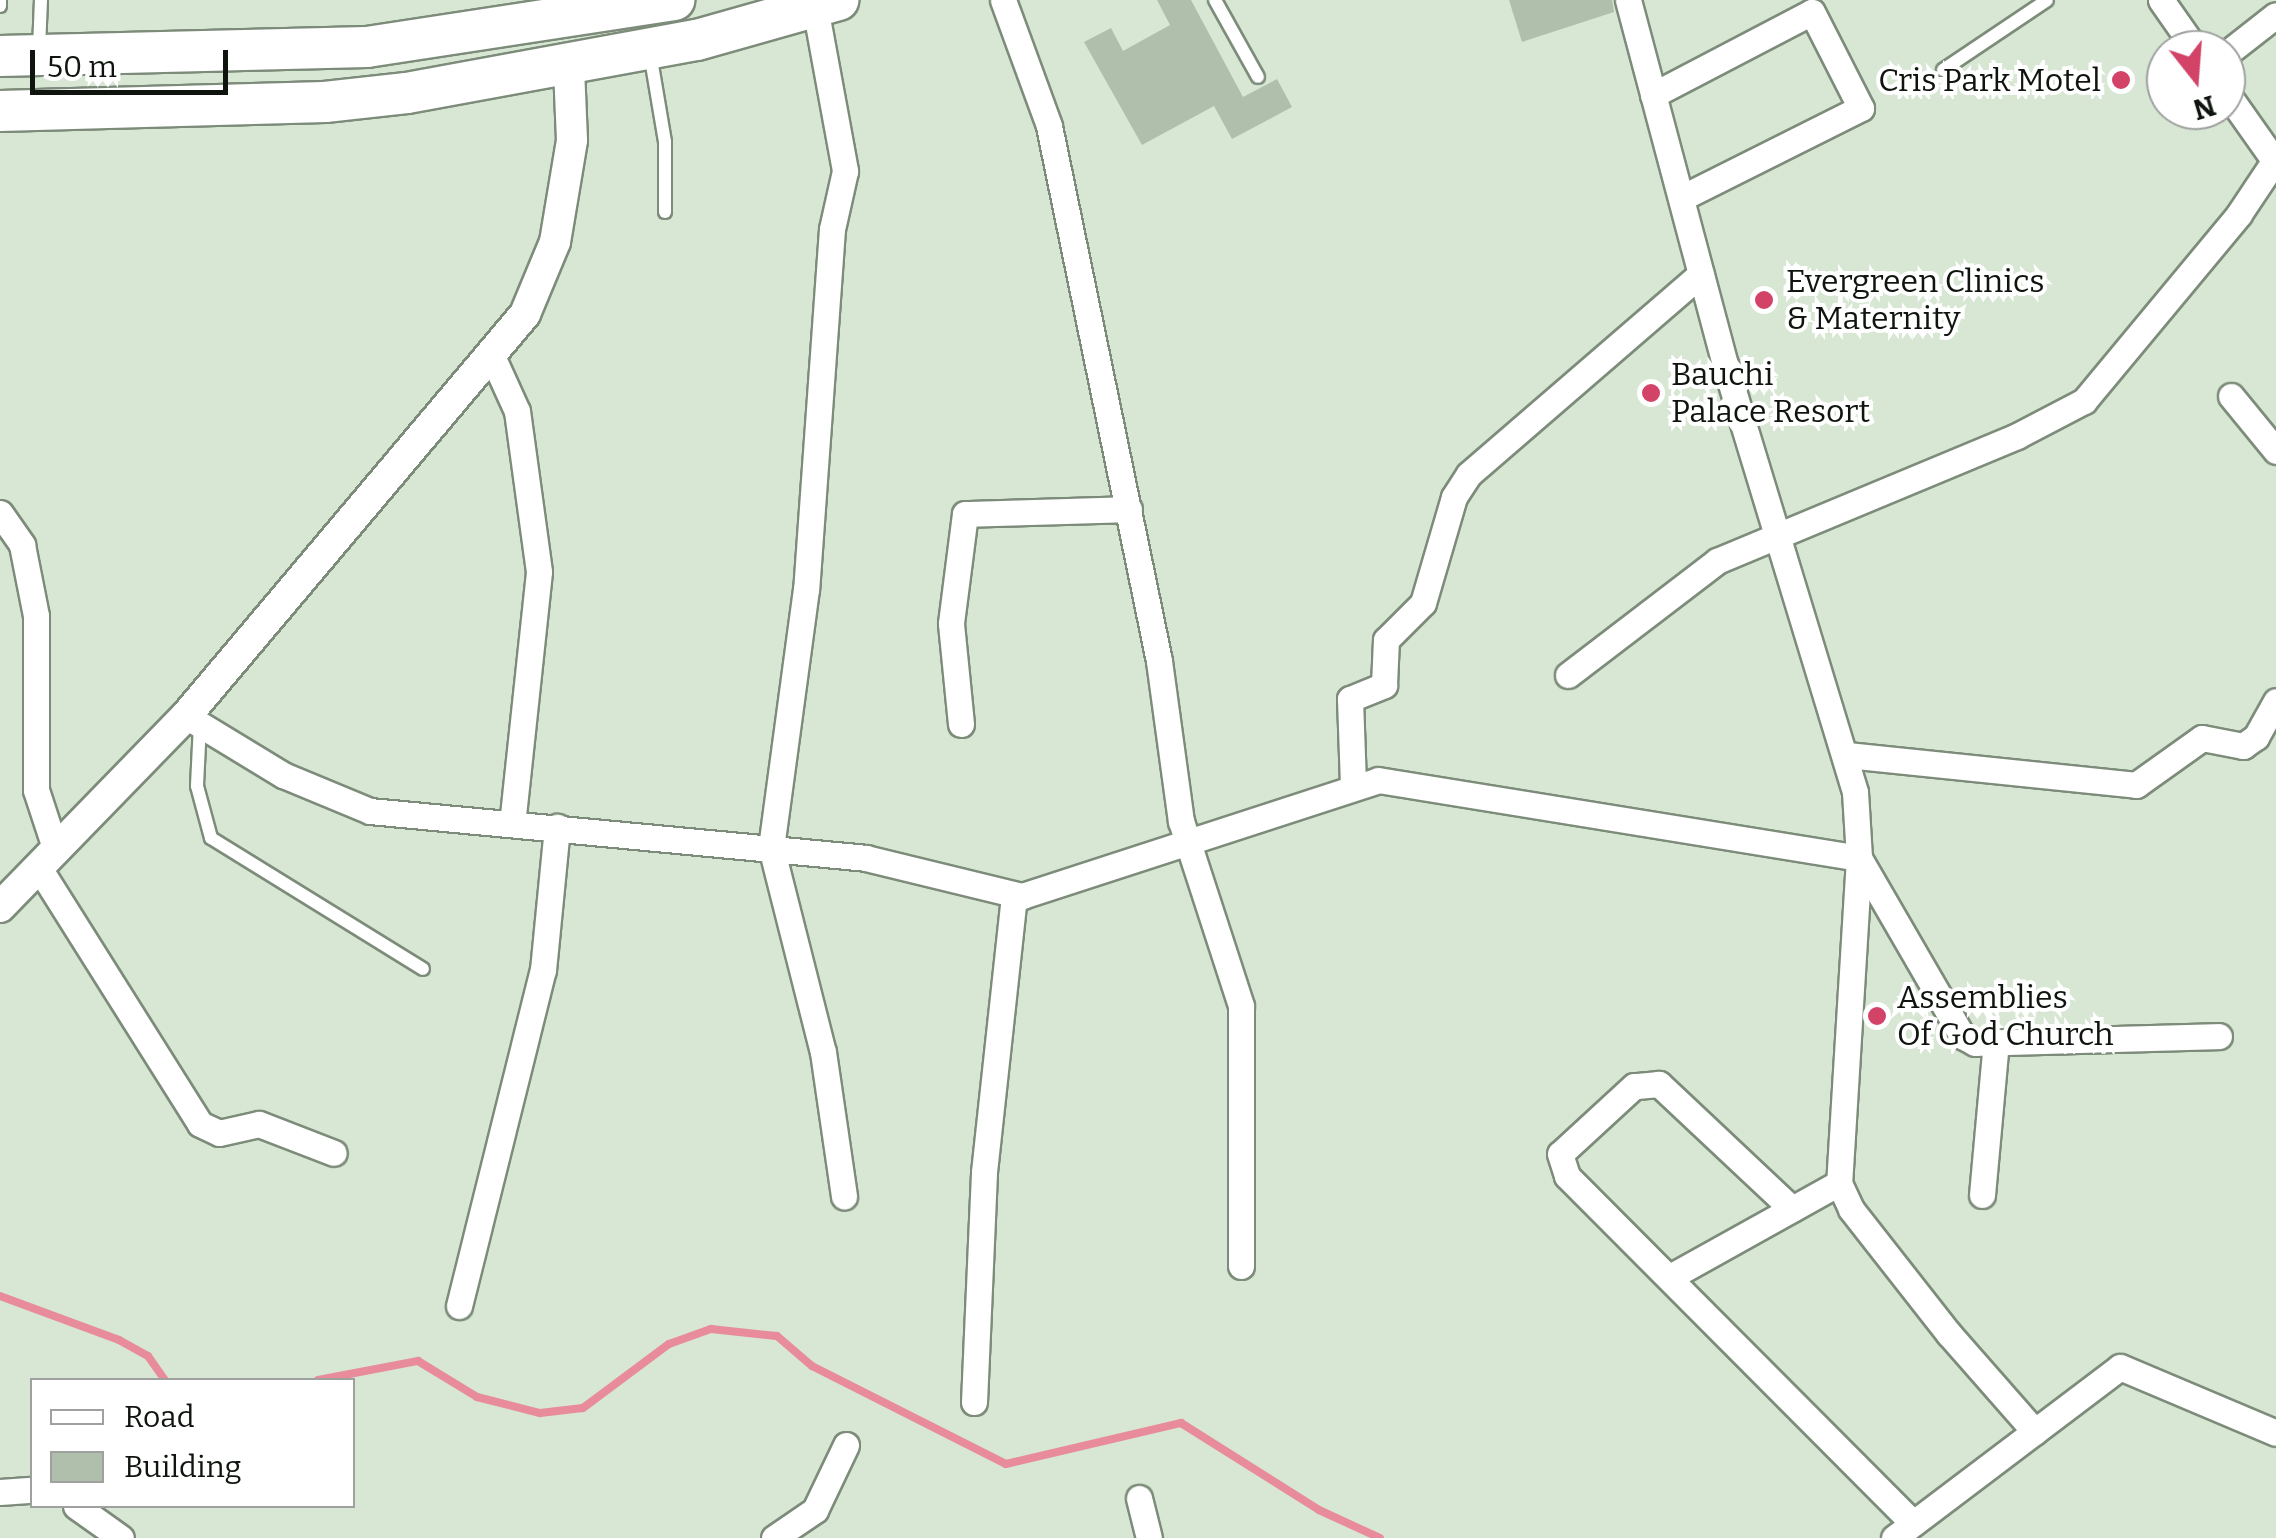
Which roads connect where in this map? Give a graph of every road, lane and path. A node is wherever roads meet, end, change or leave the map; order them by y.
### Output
1 (41, 0) edge
2 (674, 0) edge
3 (1003, 0) edge
4 (1216, 0) edge
5 (1628, 0) edge
6 (2048, 0) edge
7 (2160, 0) edge
8 (826, 4) edge
9 (2276, 15) edge
10 (2182, 30) edge
11 (2246, 38) edge
12 (650, 50) junction
13 (20, 57) edge
14 (569, 67) junction
15 (1942, 70) dead end
16 (1258, 77) dead end
17 (1653, 96) junction
18 (0, 111) edge
19 (2246, 121) edge
20 (2275, 162) edge
21 (1680, 198) junction
22 (665, 212) dead end
23 (1701, 274) junction
24 (492, 356) junction
25 (2231, 396) dead end
26 (2276, 451) edge
27 (1128, 510) junction
28 (0, 513) edge
29 (1780, 538) junction
30 (1568, 674) dead end
31 (2276, 701) edge
32 (193, 720) junction
33 (961, 724) dead end
34 (1847, 755) junction
35 (1353, 785) junction
36 (512, 824) junction
37 (557, 828) junction
38 (1187, 842) junction
39 (771, 847) junction
40 (1859, 858) junction
41 (48, 859) junction
42 (1014, 894) junction
43 (2, 903) edge
44 (422, 969) dead end
45 (2219, 1036) dead end
46 (1996, 1042) junction
47 (334, 1152) dead end
48 (1839, 1183) junction
49 (1982, 1195) dead end
50 (844, 1196) dead end
51 (1792, 1209) junction
52 (1241, 1266) dead end
53 (1670, 1277) junction
54 (459, 1306) dead end
55 (974, 1402) dead end
56 (2035, 1432) junction
57 (2276, 1433) edge
58 (846, 1445) dead end
59 (30, 1490) edge
60 (0, 1492) edge
61 (1138, 1498) dead end
62 (79, 1508) edge
63 (1904, 1530) edge
64 (121, 1538) edge
65 (774, 1538) edge
66 (1149, 1538) edge

1 - 13 lane
2 - 13 highway
3 - 27 street
4 - 16 lane
5 - 17 street
6 - 15 lane
7 - 10 street
8 - 12 highway
8 - 39 street
9 - 11 street
12 - 14 highway
12 - 22 lane
14 - 18 highway
14 - 24 street
17 - 21 street
17 - 21 street
19 - 20 street
20 - 29 street
21 - 23 street
23 - 29 street
23 - 35 street
24 - 32 street
24 - 36 street
25 - 26 street
27 - 33 street
27 - 38 street
28 - 41 street
29 - 30 street
29 - 34 street
31 - 34 street
32 - 36 street
32 - 41 street
32 - 44 lane
34 - 40 street
35 - 38 street
35 - 40 street
36 - 37 street
37 - 39 street
37 - 54 street
38 - 42 street
38 - 52 street
39 - 42 street
39 - 50 street
40 - 46 street
40 - 48 street
41 - 43 street
41 - 47 street
42 - 55 street
45 - 46 street
46 - 49 street
48 - 51 street
48 - 56 street
51 - 53 street
51 - 53 street
53 - 63 street
56 - 57 street
56 - 63 street
58 - 65 street
59 - 60 street
61 - 66 street
62 - 64 street

